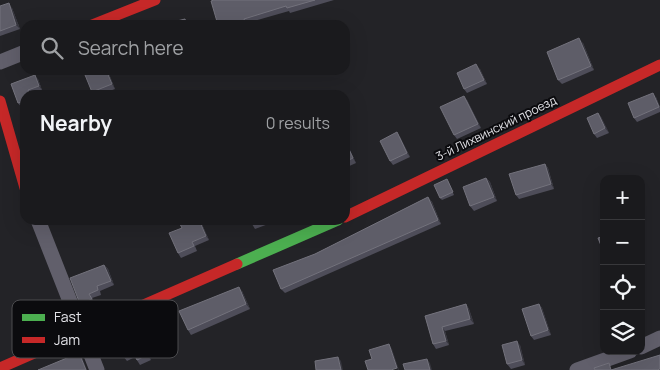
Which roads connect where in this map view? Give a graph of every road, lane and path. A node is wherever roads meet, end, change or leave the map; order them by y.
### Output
1 (155, 0) edge
2 (105, 20) edge
3 (20, 54) edge
4 (0, 62) edge
5 (660, 65) edge
6 (0, 101) edge
7 (20, 171) edge
8 (350, 215) edge
9 (40, 225) edge
10 (327, 225) edge
11 (69, 300) edge
12 (158, 300) edge
13 (660, 338) edge
14 (645, 344) edge
15 (619, 355) edge
16 (22, 358) edge
17 (92, 358) edge
18 (0, 368) edge
19 (97, 370) edge
20 (577, 370) edge

1 - 2 street
3 - 4 street
5 - 8 street, 3-й Лихвинский проезд
6 - 7 street
9 - 11 street
10 - 12 street
13 - 14 street
15 - 20 street
16 - 18 street
17 - 19 street

